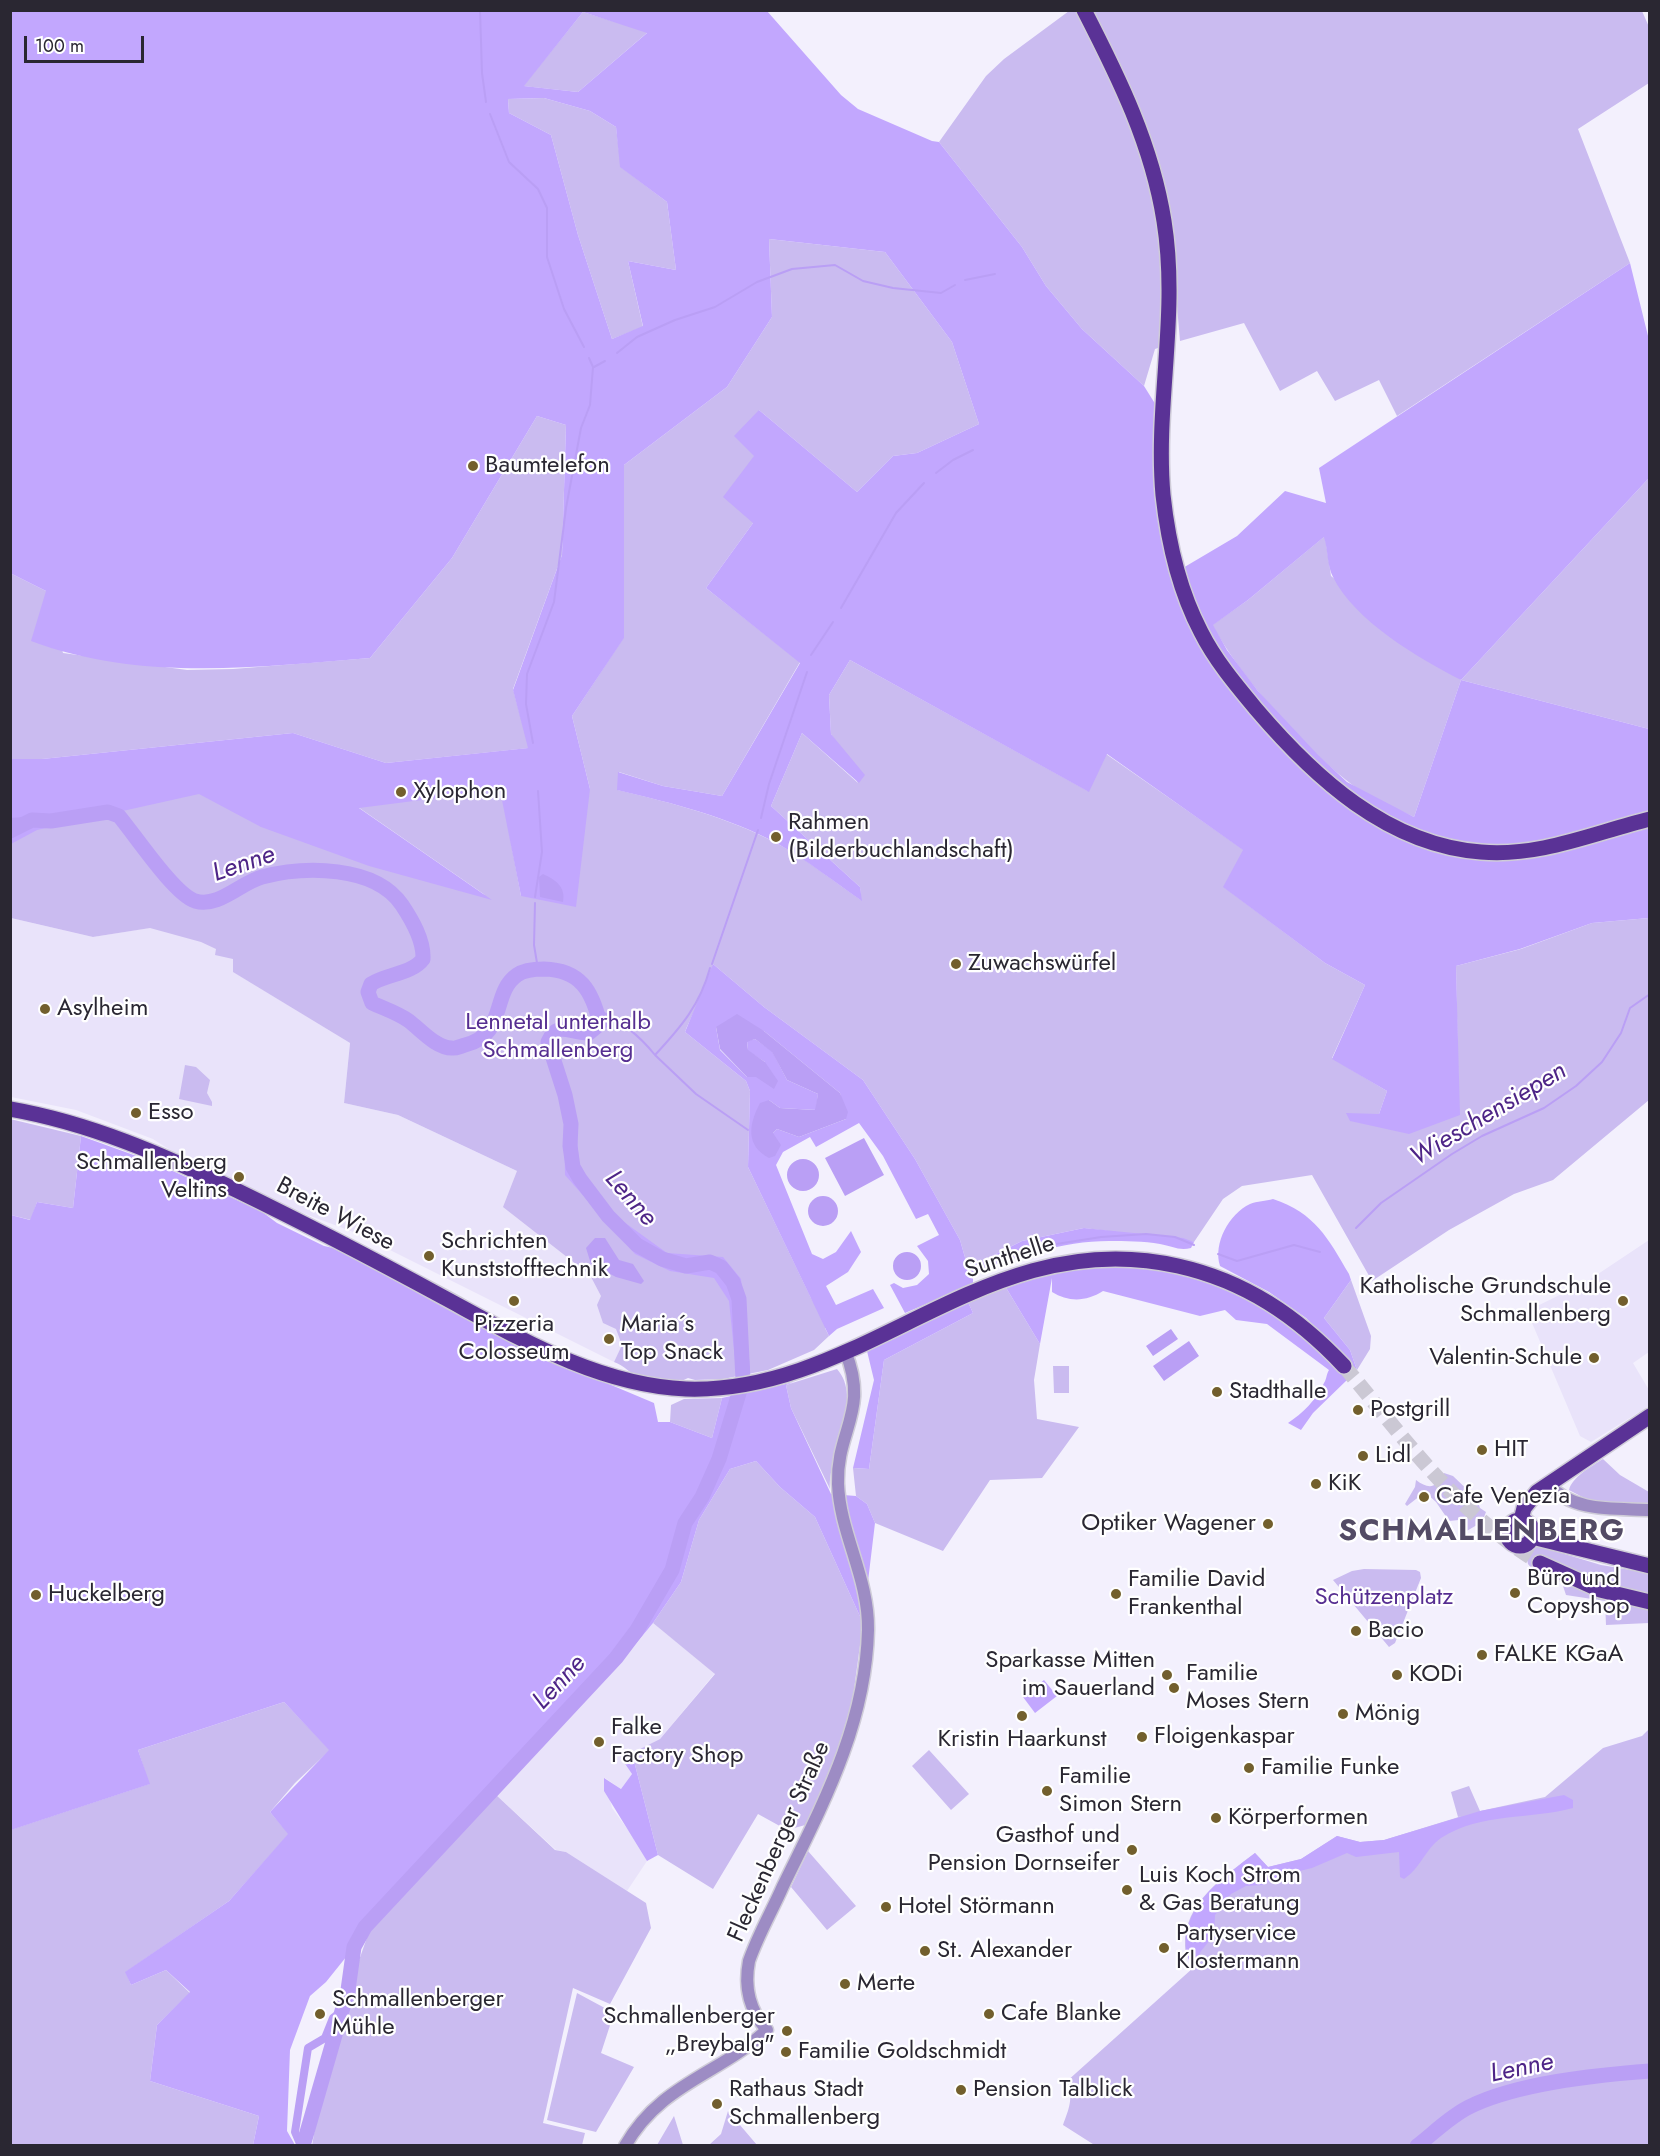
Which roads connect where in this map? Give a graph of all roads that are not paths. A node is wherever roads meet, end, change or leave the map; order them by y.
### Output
1 (1084, 10) edge
2 (1650, 819) edge
3 (10, 1109) edge
4 (845, 1351) junction
5 (1344, 1366) tunnel mouth
6 (791, 1373) joint
7 (1650, 1416) edge
8 (1548, 1484) junction
9 (1650, 1510) edge
10 (1521, 1520) junction
11 (1532, 1537) junction
12 (1540, 1563) tunnel mouth
13 (1650, 1566) edge
14 (1650, 1602) edge
15 (625, 2145) edge

1 - 2 main road
3 - 6 main road, Breite Wiese
4 - 5 main road, Sunthelle
4 - 6 main road, Sunthelle
4 - 15 street, Fleckenberger Straße
7 - 8 main road
8 - 9 street
8 - 10 main road
10 - 11 main road
10 - 11 main road
11 - 13 main road
12 - 14 main road

